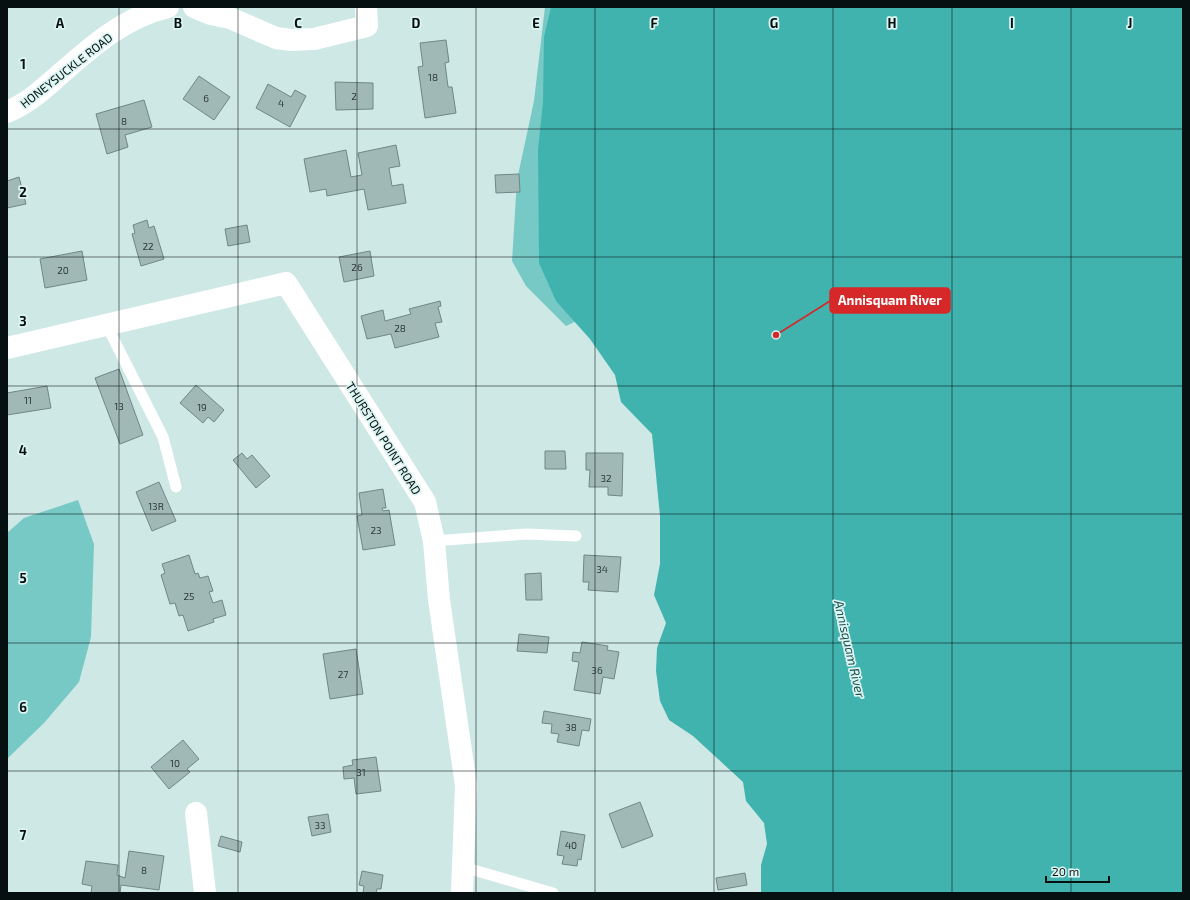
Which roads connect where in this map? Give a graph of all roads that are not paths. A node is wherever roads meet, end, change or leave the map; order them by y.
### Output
1 (168, 7) edge
2 (194, 7) edge
3 (366, 16) edge
4 (7, 112) edge
5 (106, 324) junction
6 (7, 348) edge
7 (176, 487) dead end
8 (576, 536) dead end
9 (434, 541) junction
10 (196, 814) dead end
11 (463, 867) junction
12 (206, 893) edge
13 (462, 893) edge
14 (553, 893) edge

1 - 4 street, HONEYSUCKLE ROAD
2 - 3 street
5 - 6 street, THURSTON POINT ROAD
5 - 7 lane
5 - 9 street, THURSTON POINT ROAD
8 - 9 lane
9 - 11 street, THURSTON POINT ROAD
10 - 12 street
11 - 13 street, THURSTON POINT ROAD
11 - 14 lane

